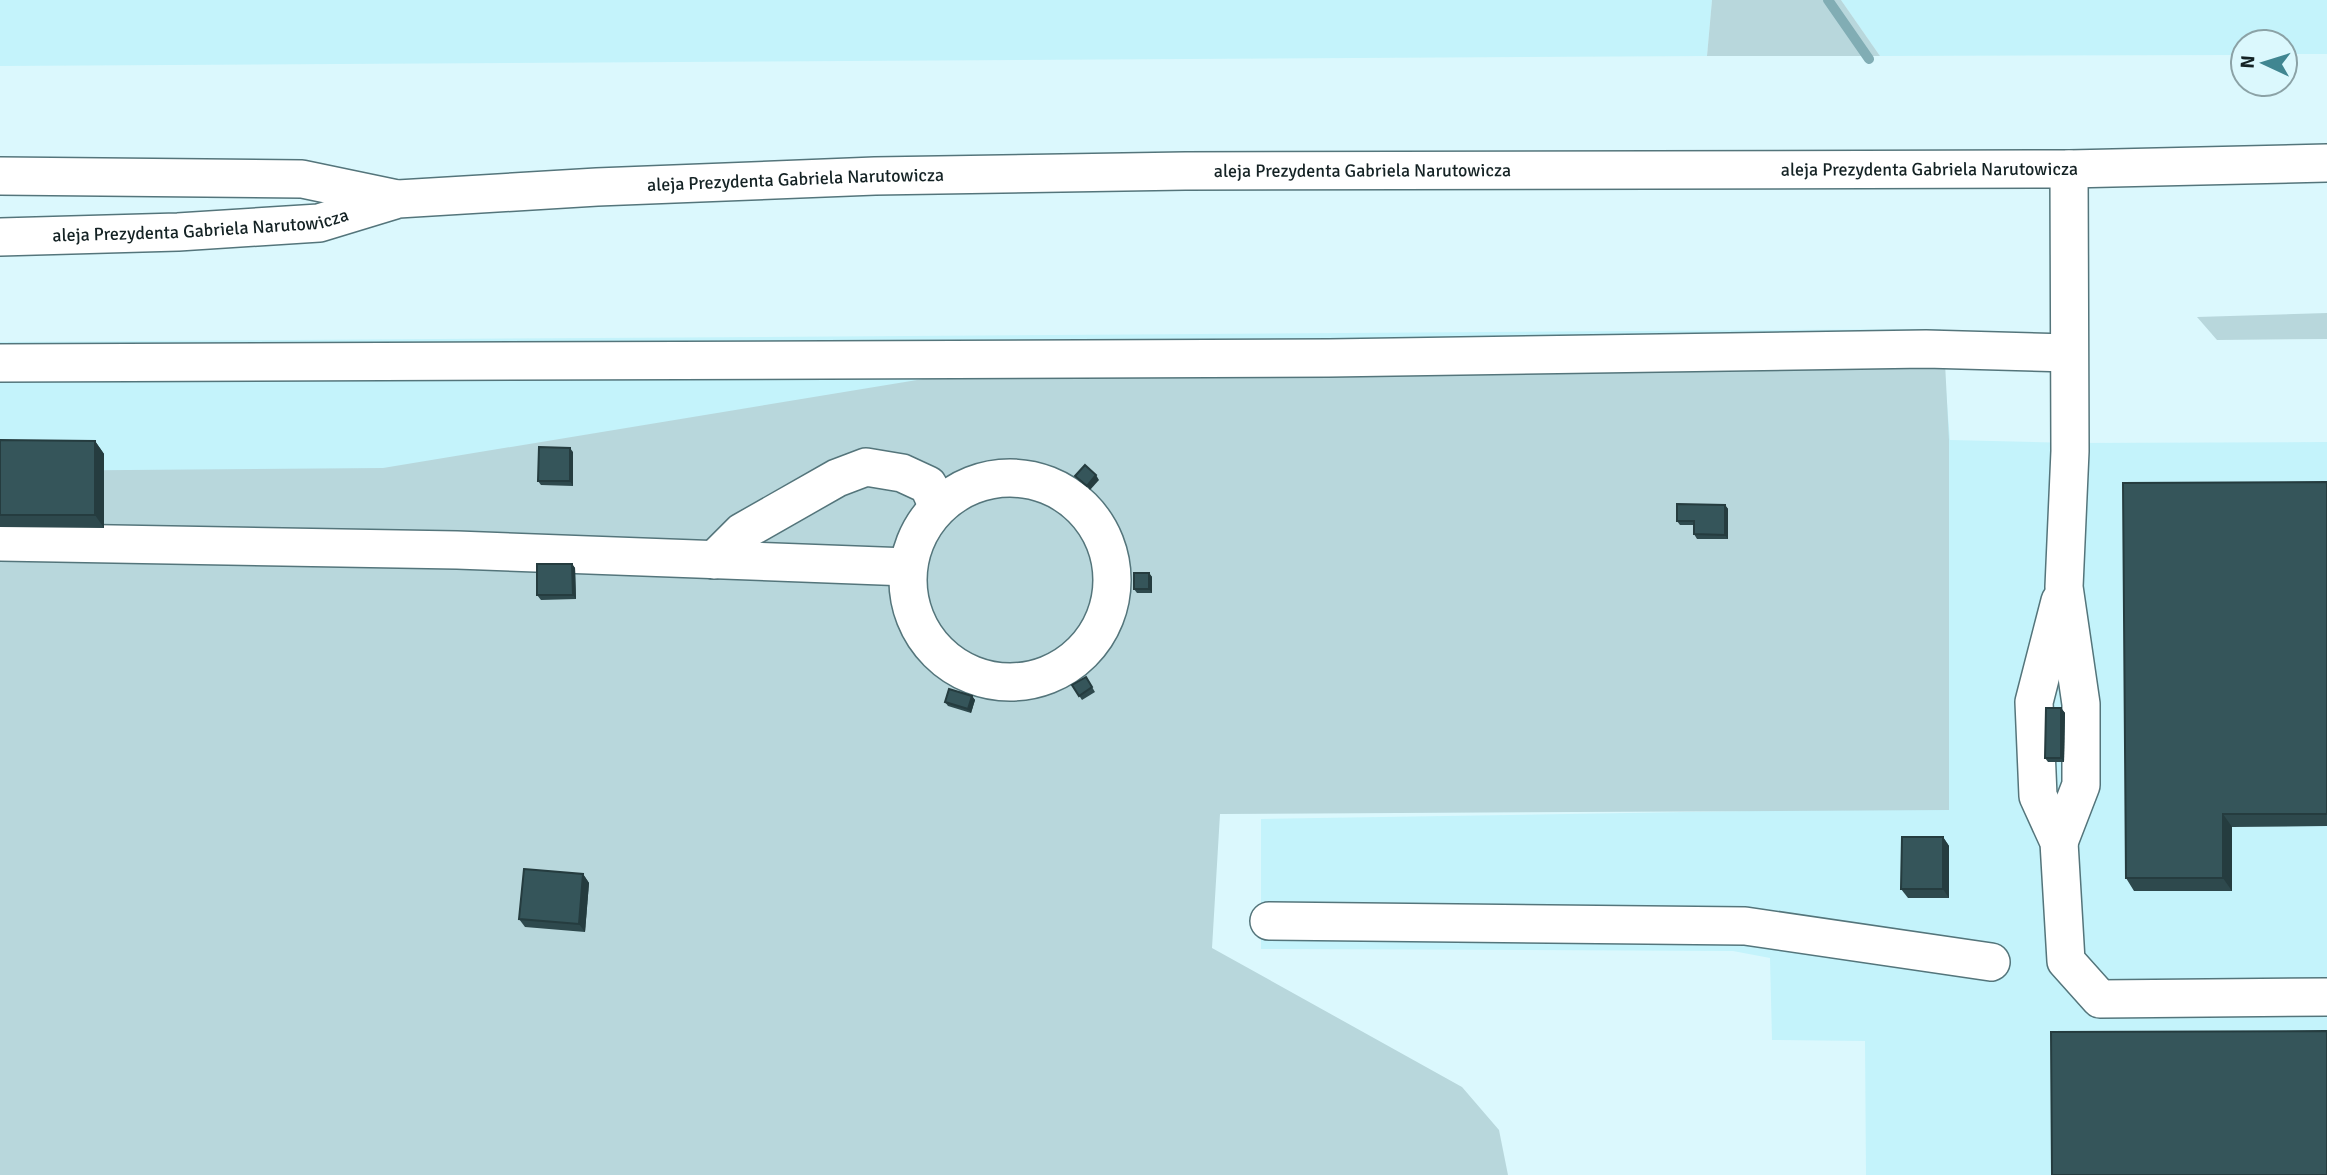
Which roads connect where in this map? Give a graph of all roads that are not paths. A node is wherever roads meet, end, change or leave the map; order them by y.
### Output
1 (2327, 163) edge
2 (2069, 169) junction
3 (0, 176) edge
4 (398, 199) junction
5 (0, 237) edge
6 (2069, 353) junction
7 (0, 363) edge
8 (938, 507) junction
9 (0, 542) edge
10 (714, 559) junction
11 (908, 567) junction
12 (1269, 921) dead end
13 (1992, 962) dead end
14 (2327, 997) edge

1 - 2 street, aleja Prezydenta Gabriela Narutowicza
2 - 4 street, aleja Prezydenta Gabriela Narutowicza
2 - 6 street
3 - 4 street, aleja Prezydenta Gabriela Narutowicza
4 - 5 street, aleja Prezydenta Gabriela Narutowicza
6 - 7 street
6 - 14 street
8 - 10 street
8 - 11 street
8 - 11 street
9 - 10 street
10 - 11 street
12 - 13 street

